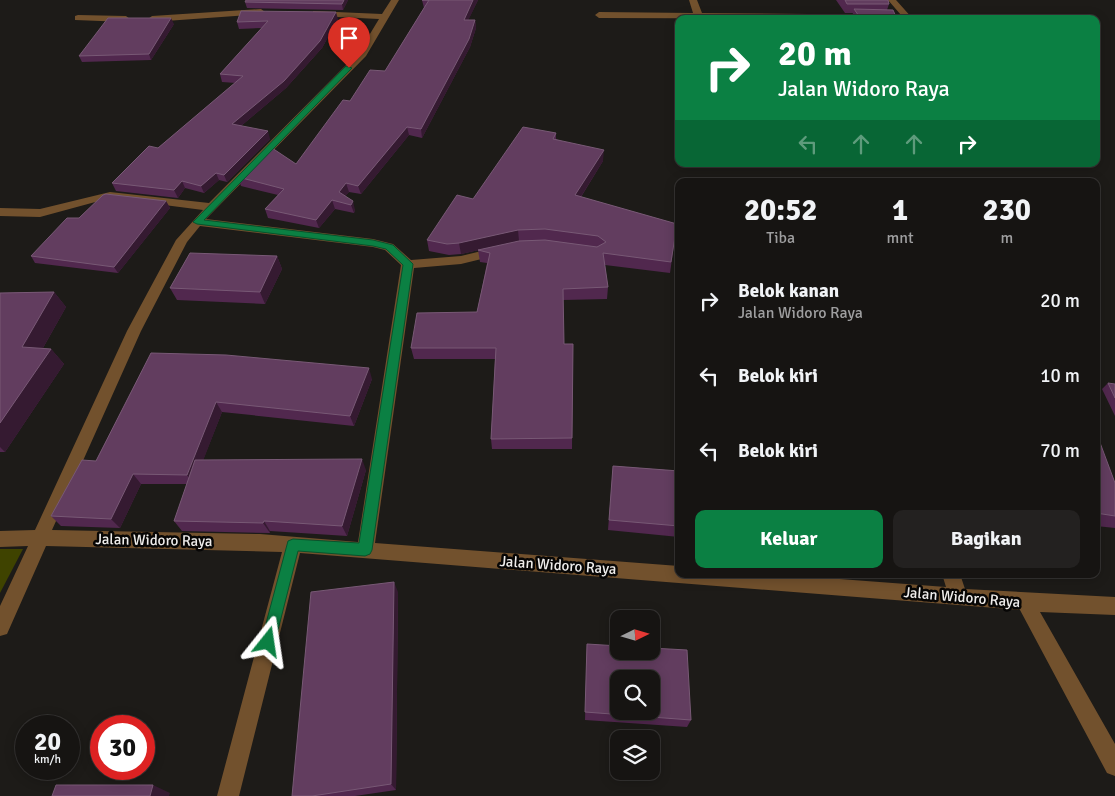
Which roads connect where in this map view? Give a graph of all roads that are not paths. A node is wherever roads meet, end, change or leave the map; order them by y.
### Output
1 (395, 0) edge
2 (694, 0) edge
3 (892, 0) edge
4 (273, 12) edge
5 (310, 13) edge
6 (599, 15) dead end
7 (698, 15) joint
8 (905, 15) edge
9 (384, 17) junction
10 (78, 18) dead end
11 (136, 19) edge
12 (146, 20) edge
13 (211, 207) junction
14 (0, 212) edge
15 (197, 222) junction
16 (511, 248) edge
17 (408, 264) junction
18 (41, 538) junction
19 (0, 539) edge
20 (293, 545) junction
21 (365, 550) junction
22 (675, 574) edge
23 (726, 578) edge
24 (952, 578) edge
25 (958, 596) junction
26 (1025, 602) junction
27 (1115, 606) edge
28 (0, 627) edge
29 (1115, 765) edge
30 (228, 796) edge

1 - 9 street
2 - 7 street
3 - 8 street
4 - 12 street
5 - 9 street
6 - 7 street
9 - 13 street
10 - 11 street
13 - 14 street
13 - 15 street
15 - 17 street
15 - 18 street
16 - 17 street
17 - 21 street
18 - 19 street, Jalan Widoro Raya
18 - 20 street, Jalan Widoro Raya
18 - 28 street
20 - 21 street, Jalan Widoro Raya
20 - 30 street
21 - 22 street, Jalan Widoro Raya
23 - 25 street, Jalan Widoro Raya
24 - 25 street
25 - 26 street, Jalan Widoro Raya
26 - 27 street, Jalan Widoro Raya
26 - 29 street

